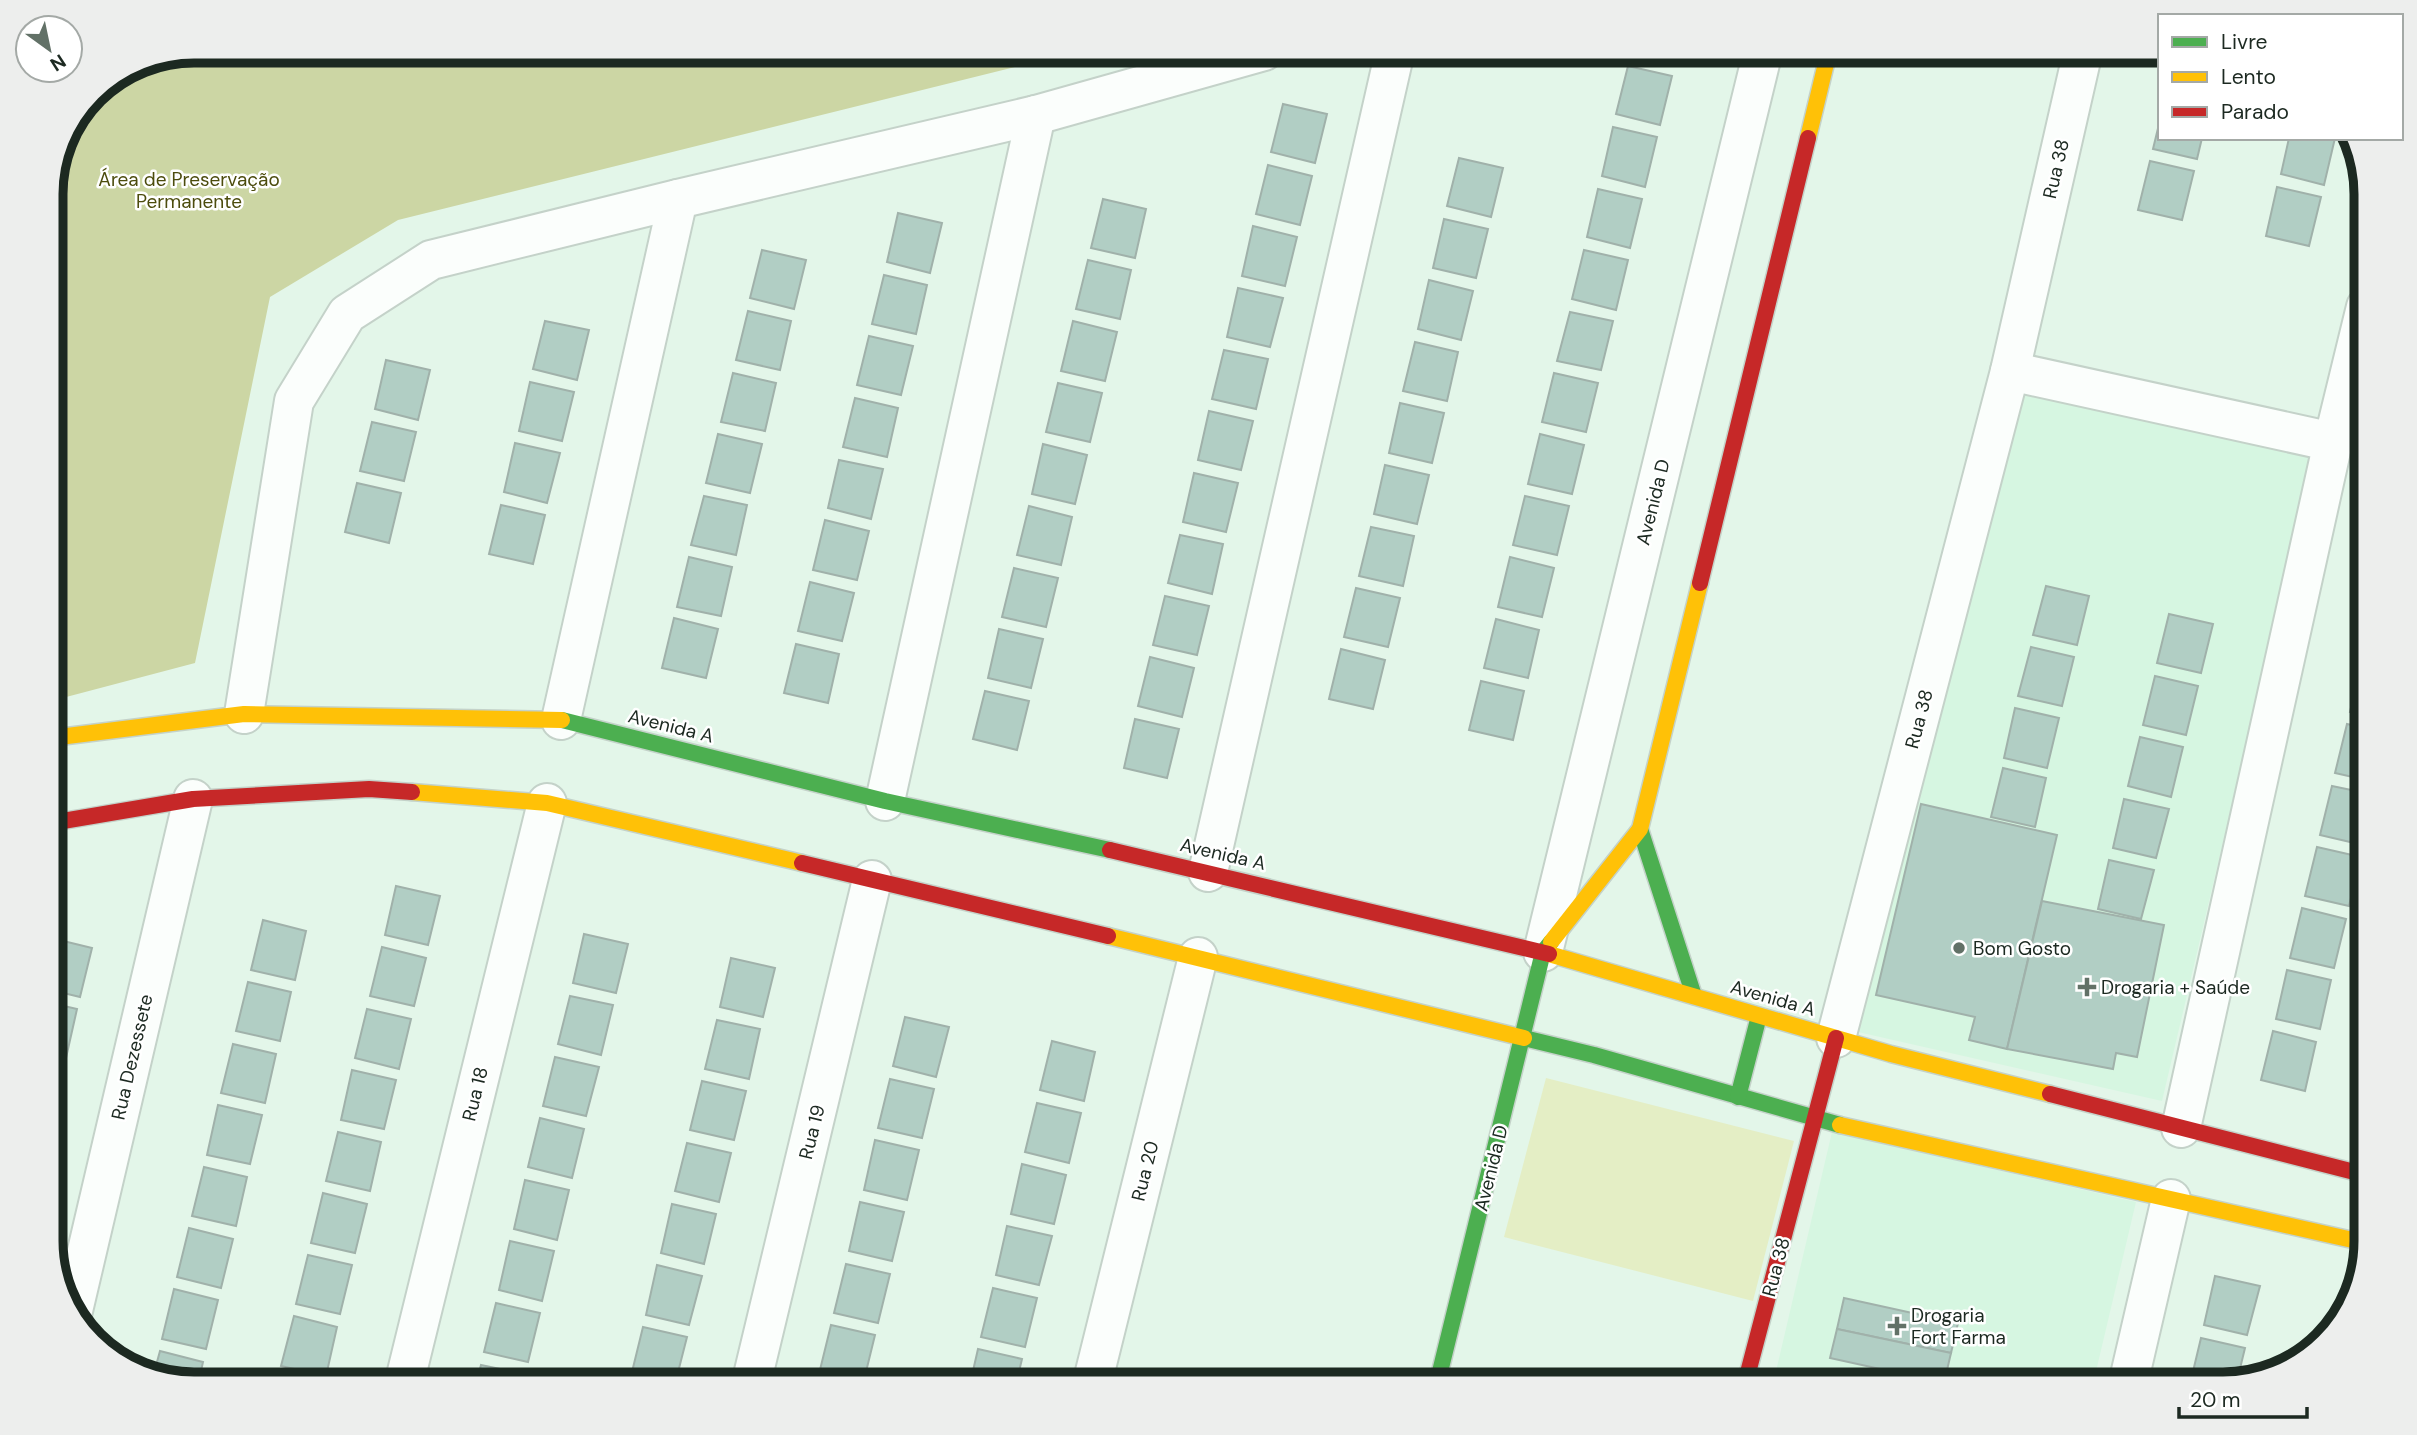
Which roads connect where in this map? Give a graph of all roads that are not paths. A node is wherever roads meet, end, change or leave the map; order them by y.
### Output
1 (1221, 63) edge
2 (1392, 63) edge
3 (1760, 63) edge
4 (1826, 63) edge
5 (2080, 63) edge
6 (1036, 115) junction
7 (678, 199) junction
8 (2354, 356) edge
9 (2010, 370) junction
10 (2333, 442) junction
11 (244, 714) junction
12 (561, 720) junction
13 (63, 737) edge
14 (193, 799) junction
15 (885, 801) junction
16 (547, 803) junction
17 (63, 821) edge
18 (1640, 829) junction
19 (1208, 872) junction
20 (872, 880) junction
21 (1543, 952) junction
22 (1198, 957) junction
23 (1694, 996) junction
24 (1759, 1016) junction
25 (1523, 1038) junction
26 (1836, 1038) junction
27 (1738, 1097) junction
28 (1815, 1119) junction
29 (2181, 1128) junction
30 (2354, 1172) edge
31 (2171, 1199) junction
32 (2354, 1240) edge
33 (76, 1299) edge
34 (407, 1372) edge
35 (754, 1372) edge
36 (1095, 1372) edge
37 (1440, 1372) edge
38 (1748, 1372) edge
39 (2131, 1372) edge

1 - 6 street
2 - 19 street
3 - 21 street, Avenida D
4 - 18 street, Avenida D
5 - 9 street, Rua 38
6 - 7 street
6 - 15 street
7 - 11 street
7 - 12 street
8 - 10 street
9 - 10 street
9 - 26 street, Rua 38
10 - 29 street
11 - 12 street, Avenida A
11 - 13 street, Avenida A
12 - 15 street, Avenida A
14 - 16 street
14 - 17 street
14 - 33 street, Rua Dezessete
15 - 19 street, Avenida A
16 - 20 street
16 - 34 street, Rua 18
18 - 21 street, Avenida D
18 - 23 street
19 - 21 street, Avenida A
20 - 22 street
20 - 35 street, Rua 19
21 - 23 street, Avenida A
21 - 25 street, Avenida D
22 - 25 street
22 - 36 street, Rua 20
23 - 24 street, Avenida A
24 - 26 street, Avenida A
24 - 27 street
25 - 27 street
25 - 37 street, Avenida D
26 - 28 street, Rua 38
26 - 29 street, Avenida A
27 - 28 street
28 - 31 street
28 - 38 street, Rua 38
29 - 30 street, Avenida A
31 - 32 street
31 - 39 street

